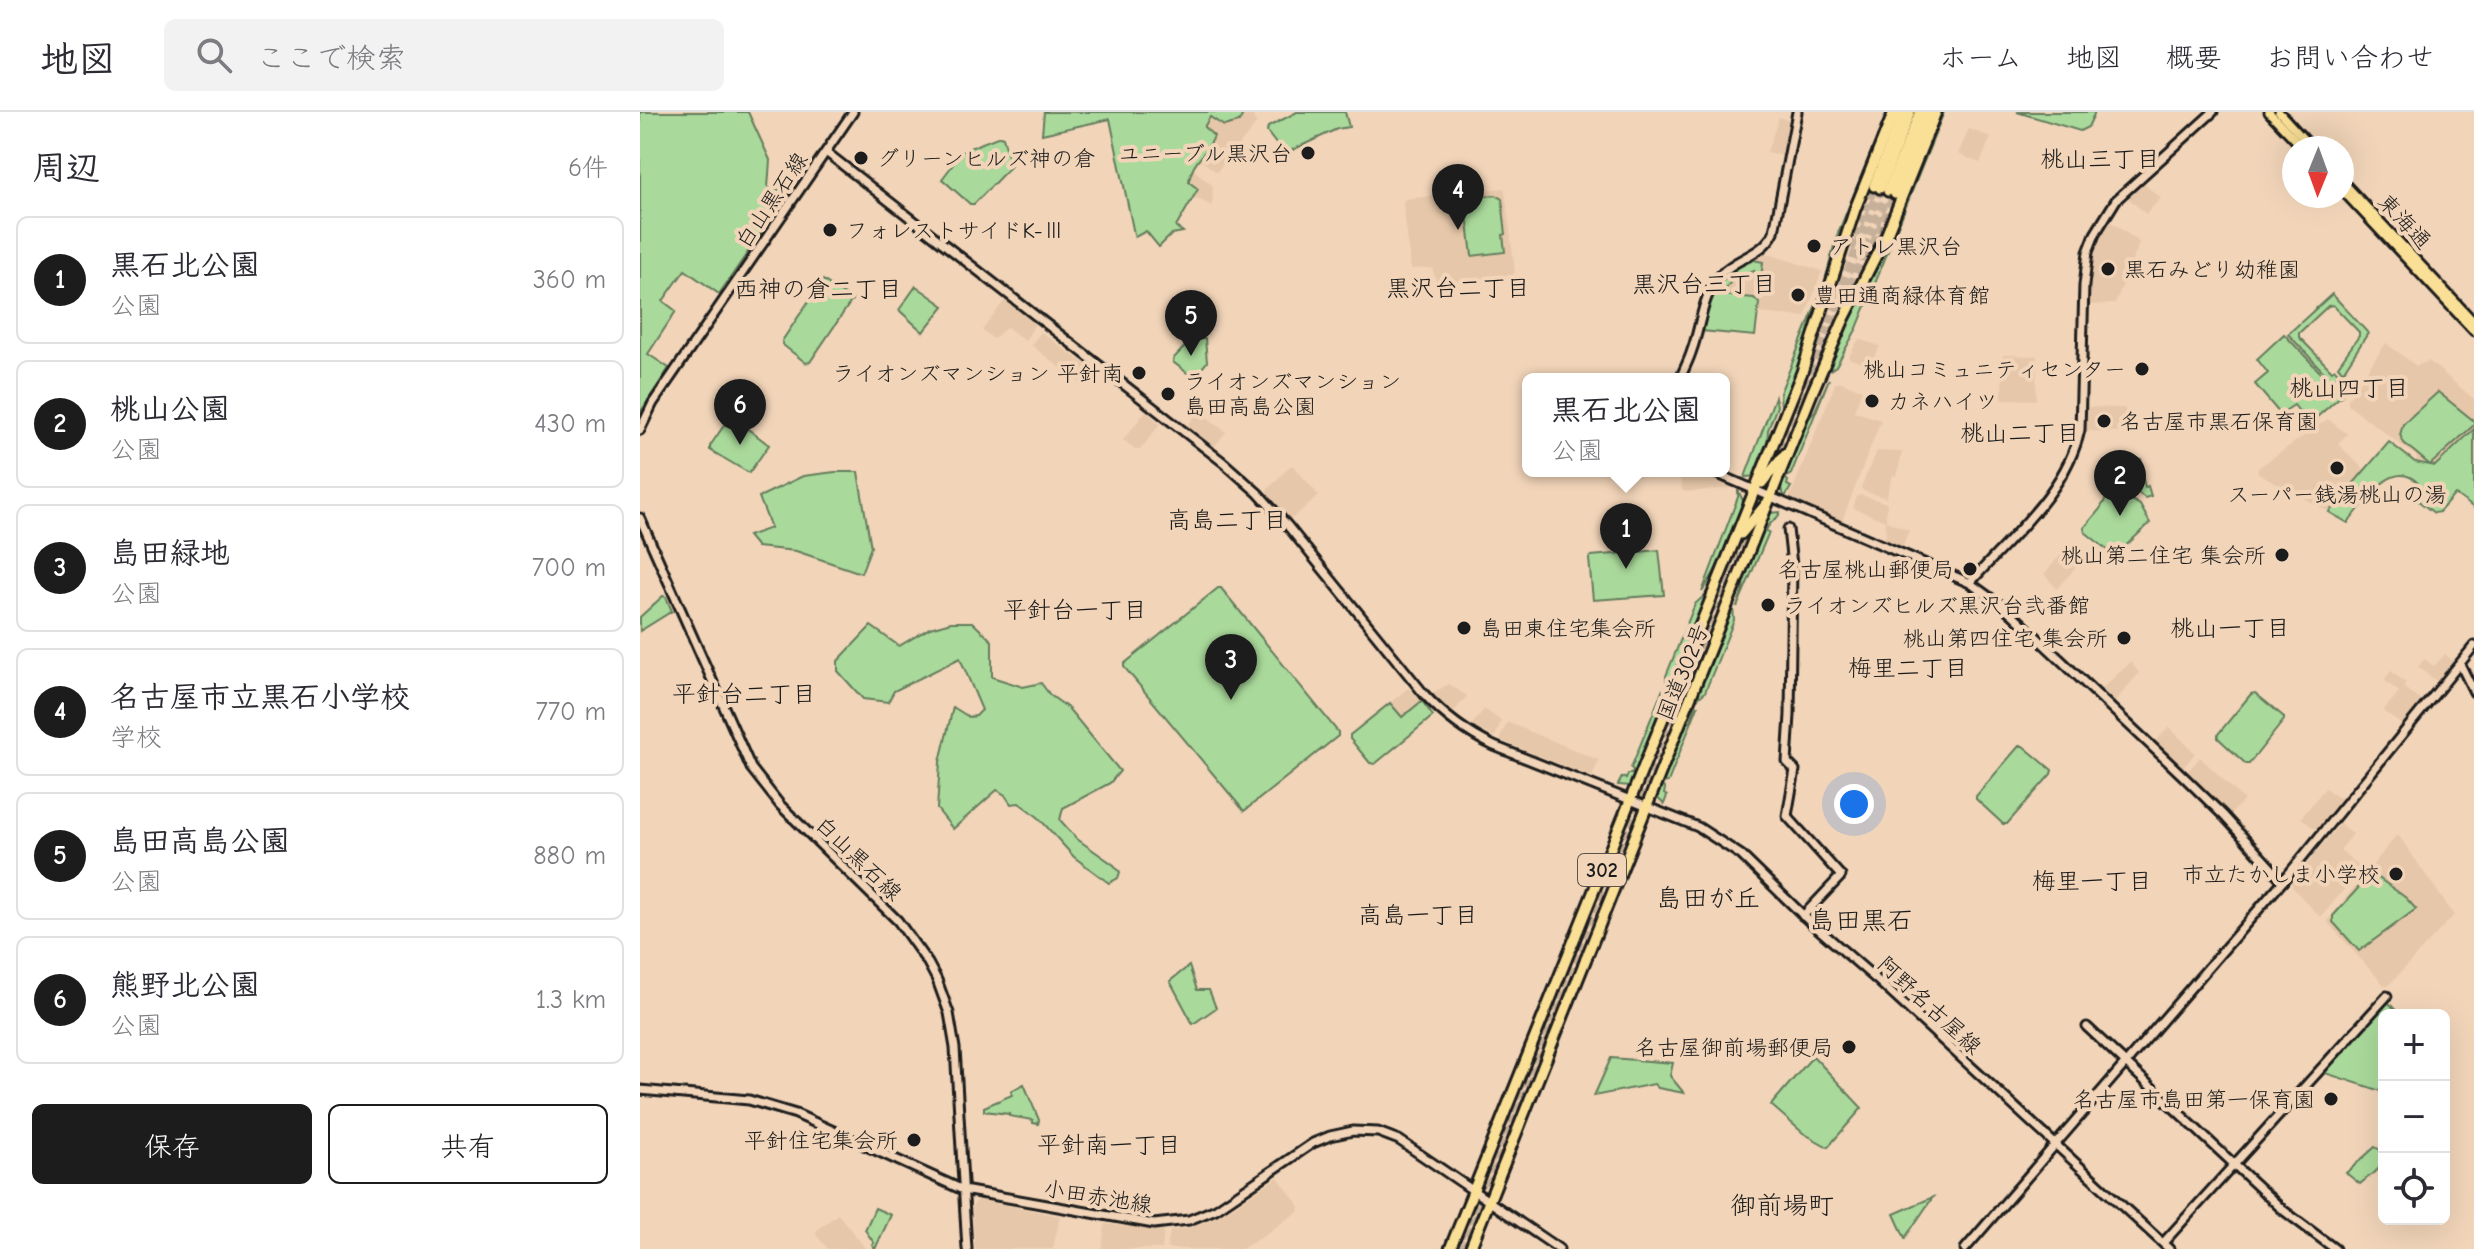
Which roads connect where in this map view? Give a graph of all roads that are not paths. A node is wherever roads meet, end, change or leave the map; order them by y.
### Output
1 (853, 112) edge
2 (1797, 112) edge
3 (1894, 112) edge
4 (1903, 112) edge
5 (1910, 112) edge
6 (1920, 112) edge
7 (1928, 112) edge
8 (1936, 112) edge
9 (2213, 112) edge
10 (2269, 112) edge
11 (2279, 112) edge
12 (2292, 136) edge
13 (2301, 136) edge
14 (826, 152) junction
15 (1884, 190) junction
16 (2354, 194) edge
17 (2354, 203) edge
18 (2474, 322) edge
19 (2474, 331) edge
20 (1683, 373) edge
21 (640, 430) edge
22 (1793, 443) junction
23 (1725, 477) edge
24 (1754, 490) junction
25 (1771, 498) junction
26 (640, 518) edge
27 (1788, 529) dead end
28 (644, 540) edge
29 (1730, 550) junction
30 (1970, 583) junction
31 (2474, 646) edge
32 (2460, 664) junction
33 (2474, 692) edge
34 (1630, 800) junction
35 (1648, 807) junction
36 (2283, 881) junction
37 (1803, 916) junction
38 (2387, 996) dead end
39 (2087, 1027) dead end
40 (2125, 1064) junction
41 (640, 1090) edge
42 (2056, 1144) junction
43 (2233, 1166) junction
44 (963, 1190) junction
45 (1474, 1190) junction
46 (1490, 1203) junction
47 (2166, 1246) edge
48 (967, 1249) edge
49 (1450, 1249) edge
50 (1470, 1249) edge
51 (1559, 1249) edge
52 (1965, 1249) edge
53 (2335, 1249) edge

1 - 14 street, 白山黒石線
2 - 20 street
3 - 24 highway, 国道302号 / 302
4 - 15 highway
5 - 15 highway
6 - 15 highway
7 - 15 highway
8 - 22 highway, 国道302号 / 302
9 - 30 street
10 - 12 main road
11 - 13 main road
14 - 21 street, 白山黒石線
14 - 34 street, 阿野名古屋線
16 - 18 main road, 東海通
17 - 19 main road, 東海通
22 - 24 highway
22 - 25 highway, 国道302号 / 302
23 - 24 street
24 - 25 street
24 - 29 highway, 国道302号 / 302
25 - 29 highway
25 - 30 street
25 - 35 highway, 国道302号 / 302
26 - 28 street, 白山黒石線
27 - 37 street
28 - 44 street, 白山黒石線
29 - 34 highway, 国道302号 / 302
30 - 36 street
31 - 32 street
32 - 33 street
32 - 36 street
34 - 35 street, 阿野名古屋線
34 - 45 highway, 国道302号 / 302
35 - 37 street, 阿野名古屋線
35 - 46 highway, 国道302号 / 302
36 - 40 street
37 - 42 street, 阿野名古屋線
38 - 43 street
39 - 40 street
40 - 42 street
40 - 43 street
41 - 44 street, 小田赤池線
42 - 47 street, 阿野名古屋線
42 - 52 street
43 - 47 street
43 - 53 street
44 - 45 street, 小田赤池線
44 - 48 street, 白山黒石線
45 - 46 street, 小田赤池線
45 - 49 highway, 国道302号 / 302
46 - 50 highway, 国道302号 / 302
46 - 51 street, 小田赤池線

